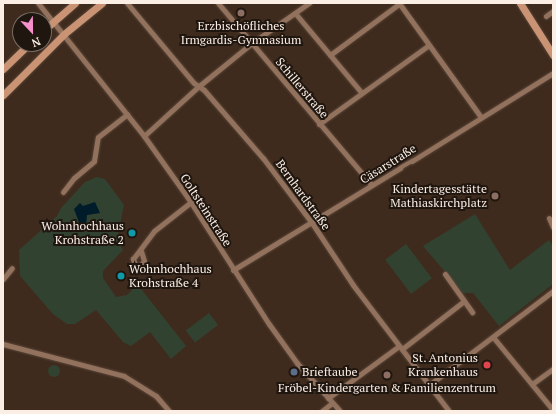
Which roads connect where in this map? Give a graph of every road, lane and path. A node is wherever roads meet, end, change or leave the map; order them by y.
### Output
1 (38, 3) edge
2 (75, 3) edge
3 (102, 3) edge
4 (127, 3) edge
5 (218, 3) edge
6 (308, 3) edge
7 (399, 3) edge
8 (520, 3) edge
9 (553, 11) edge
10 (295, 12) junction
11 (546, 16) dead end
12 (54, 21) junction
13 (64, 34) junction
14 (252, 43) junction
15 (429, 45) junction
16 (20, 52) edge
17 (330, 55) junction
18 (553, 55) edge
19 (3, 68) edge
20 (553, 73) edge
21 (198, 86) junction
22 (362, 94) junction
23 (3, 95) edge
24 (127, 114) junction
25 (481, 117) junction
26 (319, 124) junction
27 (144, 136) junction
28 (412, 161) joint
29 (400, 168) joint
30 (372, 185) junction
31 (63, 192) dead end
32 (190, 202) junction
33 (549, 218) dead end
34 (312, 223) junction
35 (553, 226) edge
36 (141, 251) dead end
37 (12, 268) dead end
38 (233, 270) junction
39 (445, 274) dead end
40 (3, 279) edge
41 (553, 291) edge
42 (464, 301) junction
43 (472, 312) dead end
44 (493, 337) junction
45 (3, 344) edge
46 (401, 347) junction
47 (553, 369) edge
48 (532, 384) junction
49 (429, 385) junction
50 (328, 398) junction
51 (332, 403) junction
52 (553, 410) edge
53 (169, 411) edge
54 (322, 411) edge
55 (340, 411) edge
56 (449, 411) edge

1 - 12 street, Goltsteinstraße
2 - 12 main road
3 - 13 main road
4 - 21 street, Bernhardstraße
5 - 14 street, Schillerstraße
6 - 10 street
7 - 15 street
7 - 17 street
8 - 18 main road
9 - 11 street
10 - 14 street
10 - 17 street
12 - 13 street, Goltsteinstraße
13 - 23 main road
13 - 24 street, Goltsteinstraße
14 - 21 street
14 - 26 street, Schillerstraße
15 - 22 street
15 - 25 street
16 - 19 main road
17 - 22 street
20 - 25 street, Cäsarstraße
21 - 27 street
21 - 34 street, Bernhardstraße
22 - 26 street
24 - 27 street, Goltsteinstraße
24 - 31 street
25 - 28 street, Cäsarstraße
26 - 30 street, Schillerstraße
27 - 32 street, Goltsteinstraße
28 - 29 street, Cäsarstraße
29 - 30 street, Cäsarstraße
30 - 34 street, Cäsarstraße
32 - 36 street
32 - 38 street, Goltsteinstraße
33 - 35 street
34 - 38 street, Cäsarstraße
34 - 46 street, Bernhardstraße
37 - 40 street
38 - 50 street, Goltsteinstraße
39 - 42 street
41 - 44 street
42 - 43 street
42 - 46 street
44 - 48 street
44 - 49 street
45 - 53 street
46 - 49 street, Bernhardstraße
46 - 50 street
47 - 48 street
48 - 52 street
49 - 56 street, Bernhardstraße
50 - 51 street, Goltsteinstraße
51 - 54 street
51 - 55 street, Goltsteinstraße

